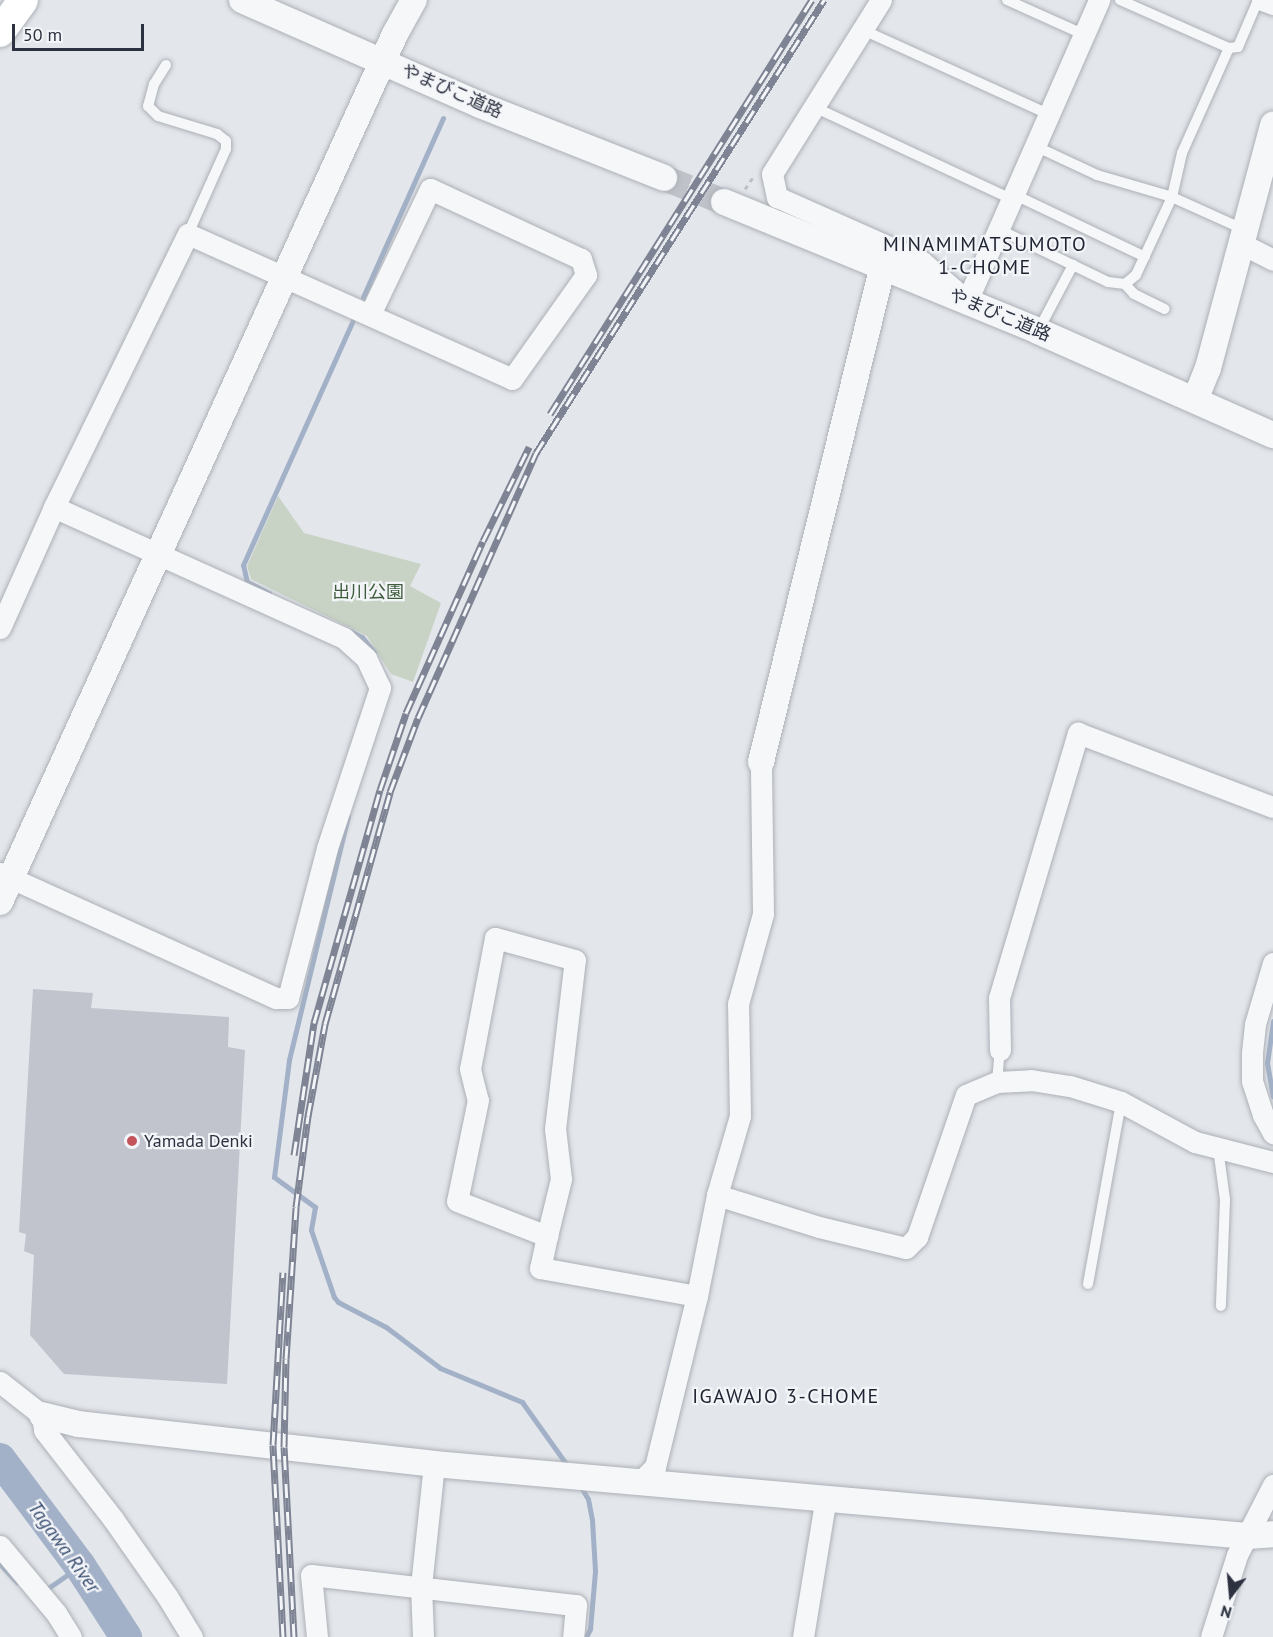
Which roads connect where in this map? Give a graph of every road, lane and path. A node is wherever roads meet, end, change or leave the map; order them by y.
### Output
1 (22, 0) edge
2 (242, 0) edge
3 (414, 0) edge
4 (880, 0) edge
5 (1007, 0) edge
6 (1099, 0) edge
7 (1120, 0) edge
8 (1260, 0) edge
9 (1273, 4) edge
10 (862, 30) junction
11 (0, 32) edge
12 (1085, 34) junction
13 (1229, 48) junction
14 (384, 61) junction
15 (166, 65) dead end
16 (814, 107) junction
17 (1048, 114) junction
18 (1273, 125) edge
19 (1035, 146) junction
20 (664, 178) tunnel mouth
21 (1012, 196) junction
22 (1172, 197) junction
23 (724, 202) tunnel mouth
24 (998, 229) junction
25 (188, 234) junction
26 (1244, 237) junction
27 (1145, 256) junction
28 (1273, 260) edge
29 (1073, 265) junction
30 (882, 266) junction
31 (285, 277) junction
32 (1125, 284) junction
33 (967, 301) junction
34 (1165, 309) dead end
35 (370, 314) junction
36 (1038, 331) junction
37 (1195, 400) junction
38 (1273, 435) edge
39 (54, 507) junction
40 (158, 555) junction
41 (0, 628) edge
42 (761, 762) joint
43 (1273, 807) edge
44 (5, 876) edge
45 (0, 902) edge
46 (1273, 963) edge
47 (1000, 1050) joint
48 (997, 1082) junction
49 (1121, 1102) junction
50 (1273, 1133) edge
51 (1218, 1148) junction
52 (1273, 1162) edge
53 (717, 1195) junction
54 (547, 1236) junction
55 (1088, 1284) dead end
56 (697, 1296) junction
57 (1221, 1306) dead end
58 (0, 1382) edge
59 (42, 1415) junction
60 (434, 1464) junction
61 (638, 1484) junction
62 (1273, 1485) edge
63 (822, 1501) junction
64 (1273, 1534) edge
65 (1247, 1536) junction
66 (0, 1546) edge
67 (421, 1586) junction
68 (71, 1637) edge
69 (192, 1637) edge
70 (317, 1637) edge
71 (423, 1637) edge
72 (573, 1637) edge
73 (802, 1637) edge
74 (1211, 1637) edge

1 - 11 main road
2 - 14 street, やまびこ道路
3 - 14 street
4 - 10 street
5 - 12 lane
6 - 12 street
7 - 13 lane
8 - 9 street
8 - 13 lane
10 - 16 street
10 - 17 lane
12 - 17 street
13 - 22 lane
14 - 20 street, やまびこ道路
14 - 31 street
15 - 25 lane
16 - 21 lane
16 - 33 street
17 - 19 street
18 - 26 street
19 - 21 street
19 - 22 lane
21 - 24 street
21 - 27 lane
22 - 26 lane
22 - 27 lane
23 - 30 street, やまびこ道路
24 - 29 lane
24 - 33 street
25 - 31 street
25 - 39 street
26 - 28 street
26 - 37 street
27 - 32 lane
29 - 32 lane
29 - 36 lane
30 - 33 street, やまびこ道路
30 - 42 street
31 - 35 street
31 - 40 street
32 - 34 lane
33 - 36 street, やまびこ道路
35 - 35 street
36 - 37 street, やまびこ道路
37 - 38 street, やまびこ道路
39 - 40 street
39 - 41 street
40 - 44 street
40 - 44 street
42 - 53 street
43 - 47 street
44 - 45 street
46 - 50 street
47 - 48 lane
48 - 49 street
48 - 53 street
49 - 51 street
49 - 55 lane
51 - 52 street
51 - 57 lane
53 - 56 street
54 - 54 street
54 - 56 street
56 - 61 street
58 - 59 street
59 - 60 street
59 - 69 street
60 - 61 street
60 - 67 street
61 - 63 street
62 - 65 street
63 - 65 street
63 - 73 street
64 - 65 street
65 - 74 street
66 - 68 street
67 - 70 street
67 - 71 street
67 - 72 street

